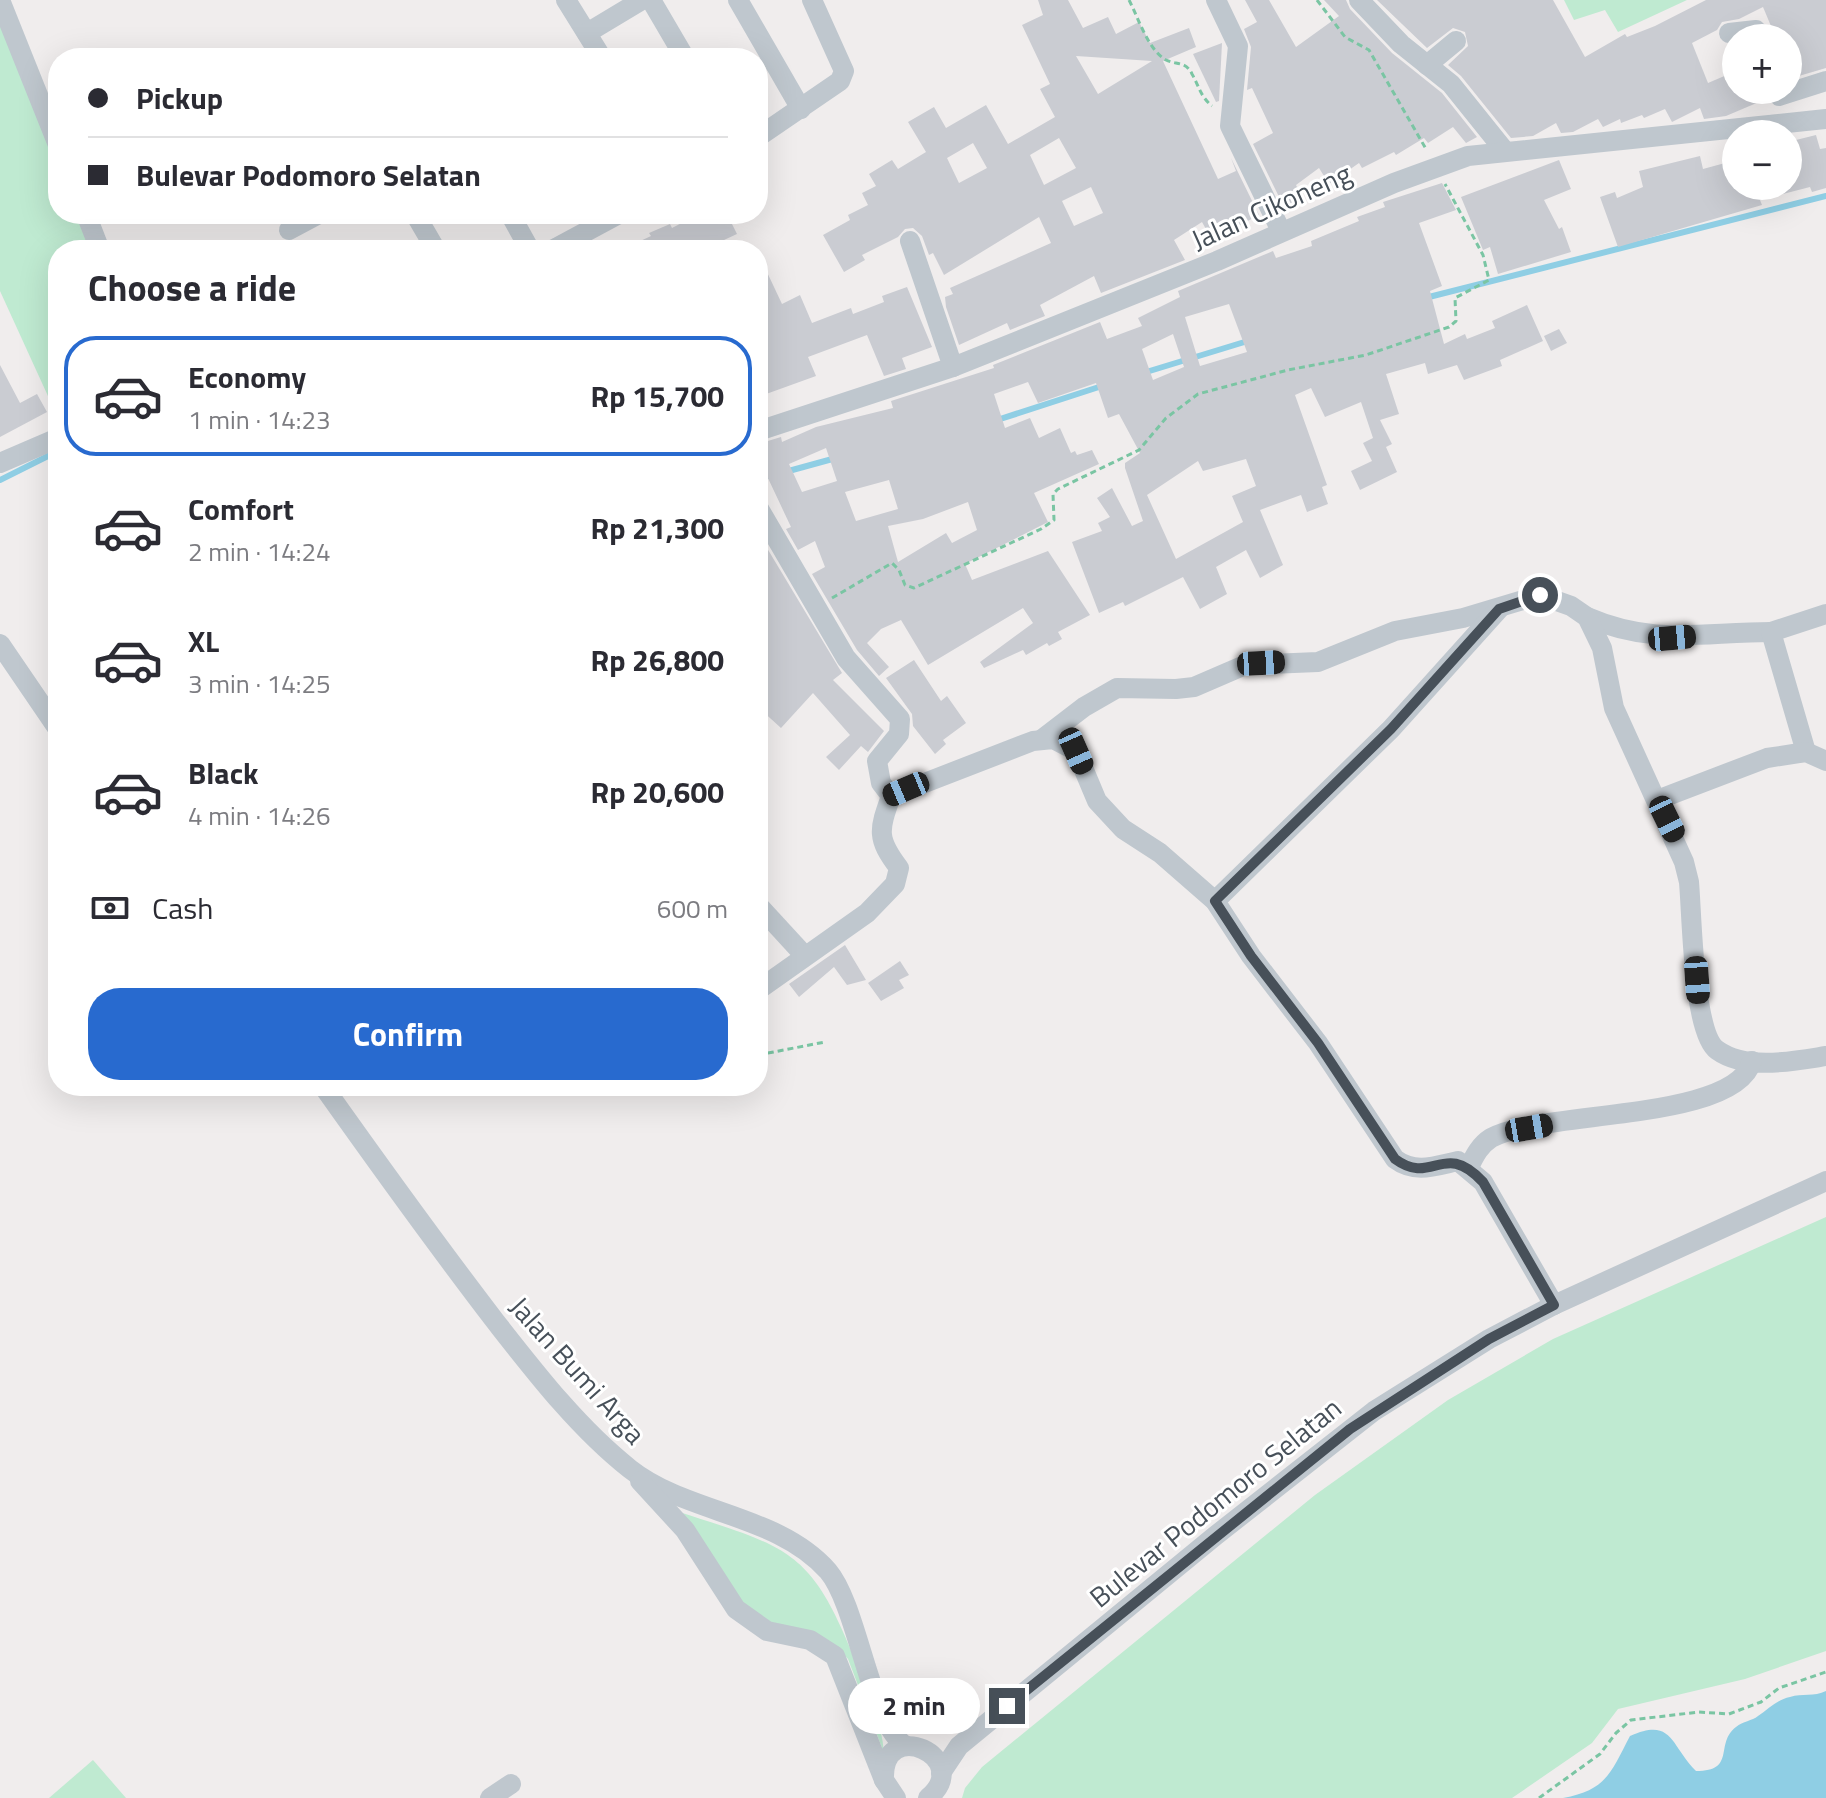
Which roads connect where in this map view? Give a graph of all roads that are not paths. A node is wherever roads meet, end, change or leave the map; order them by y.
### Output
1 (0, 0) edge
2 (566, 0) edge
3 (642, 0) edge
4 (651, 0) edge
5 (738, 0) edge
6 (812, 0) edge
7 (1216, 0) edge
8 (1359, 0) edge
9 (587, 33) junction
10 (1456, 41) dead end
11 (596, 48) edge
12 (679, 48) edge
13 (766, 48) edge
14 (768, 52) edge
15 (1427, 65) junction
16 (1826, 81) edge
17 (1802, 87) edge
18 (801, 109) junction
19 (1826, 119) edge
20 (48, 120) edge
21 (1802, 122) edge
22 (768, 130) edge
23 (1722, 130) edge
24 (1499, 151) junction
25 (300, 224) edge
26 (595, 224) edge
27 (289, 230) dead end
28 (1281, 231) junction
29 (568, 240) edge
30 (910, 241) dead end
31 (953, 367) junction
32 (768, 428) edge
33 (48, 442) edge
34 (0, 463) edge
35 (768, 517) edge
36 (1499, 609) junction
37 (1826, 614) edge
38 (1587, 617) junction
39 (1771, 632) junction
40 (0, 644) edge
41 (48, 714) edge
42 (1041, 740) junction
43 (1806, 752) junction
44 (1826, 761) edge
45 (891, 796) junction
46 (1657, 800) junction
47 (1215, 901) junction
48 (768, 916) edge
49 (804, 955) junction
50 (768, 982) edge
51 (1826, 1056) edge
52 (1752, 1061) junction
53 (330, 1096) edge
54 (1469, 1167) junction
55 (1826, 1181) edge
56 (1554, 1305) junction
57 (630, 1469) junction
58 (959, 1746) junction
59 (915, 1747) junction
60 (941, 1773) junction
61 (511, 1784) dead end
62 (890, 1791) edge
63 (932, 1796) edge
64 (490, 1798) edge

1 - 20 street
2 - 9 street
3 - 9 street
4 - 12 street
5 - 13 street
6 - 18 street
7 - 28 street
8 - 15 street
9 - 11 street
10 - 15 street
14 - 18 street
15 - 24 street
16 - 17 street
18 - 22 street
19 - 21 street, Jalan Cikoneng
23 - 24 street, Jalan Cikoneng
24 - 28 street, Jalan Cikoneng
25 - 27 street
26 - 29 street
28 - 31 street, Jalan Cikoneng
30 - 31 street
31 - 32 street, Jalan Cikoneng
33 - 34 street
35 - 45 street
36 - 38 street
36 - 42 street
36 - 47 street
37 - 39 street
38 - 39 street
38 - 46 street
39 - 43 street
40 - 41 street
42 - 45 street
42 - 47 street
43 - 44 street
43 - 46 street
45 - 49 street
46 - 52 street
47 - 54 street
48 - 49 street
49 - 50 street
51 - 52 street
52 - 54 street
53 - 57 street, Jalan Bumi Arga
54 - 56 street
55 - 56 street, Bulevar Podomoro Selatan
56 - 58 street, Bulevar Podomoro Selatan
57 - 59 street, Jalan Bumi Arga
57 - 62 street
58 - 59 street
58 - 60 street, Bulevar Podomoro Selatan
59 - 60 street, Jalan Bumi Arga
59 - 62 street
60 - 63 street, Bulevar Podomoro Selatan
61 - 64 street

